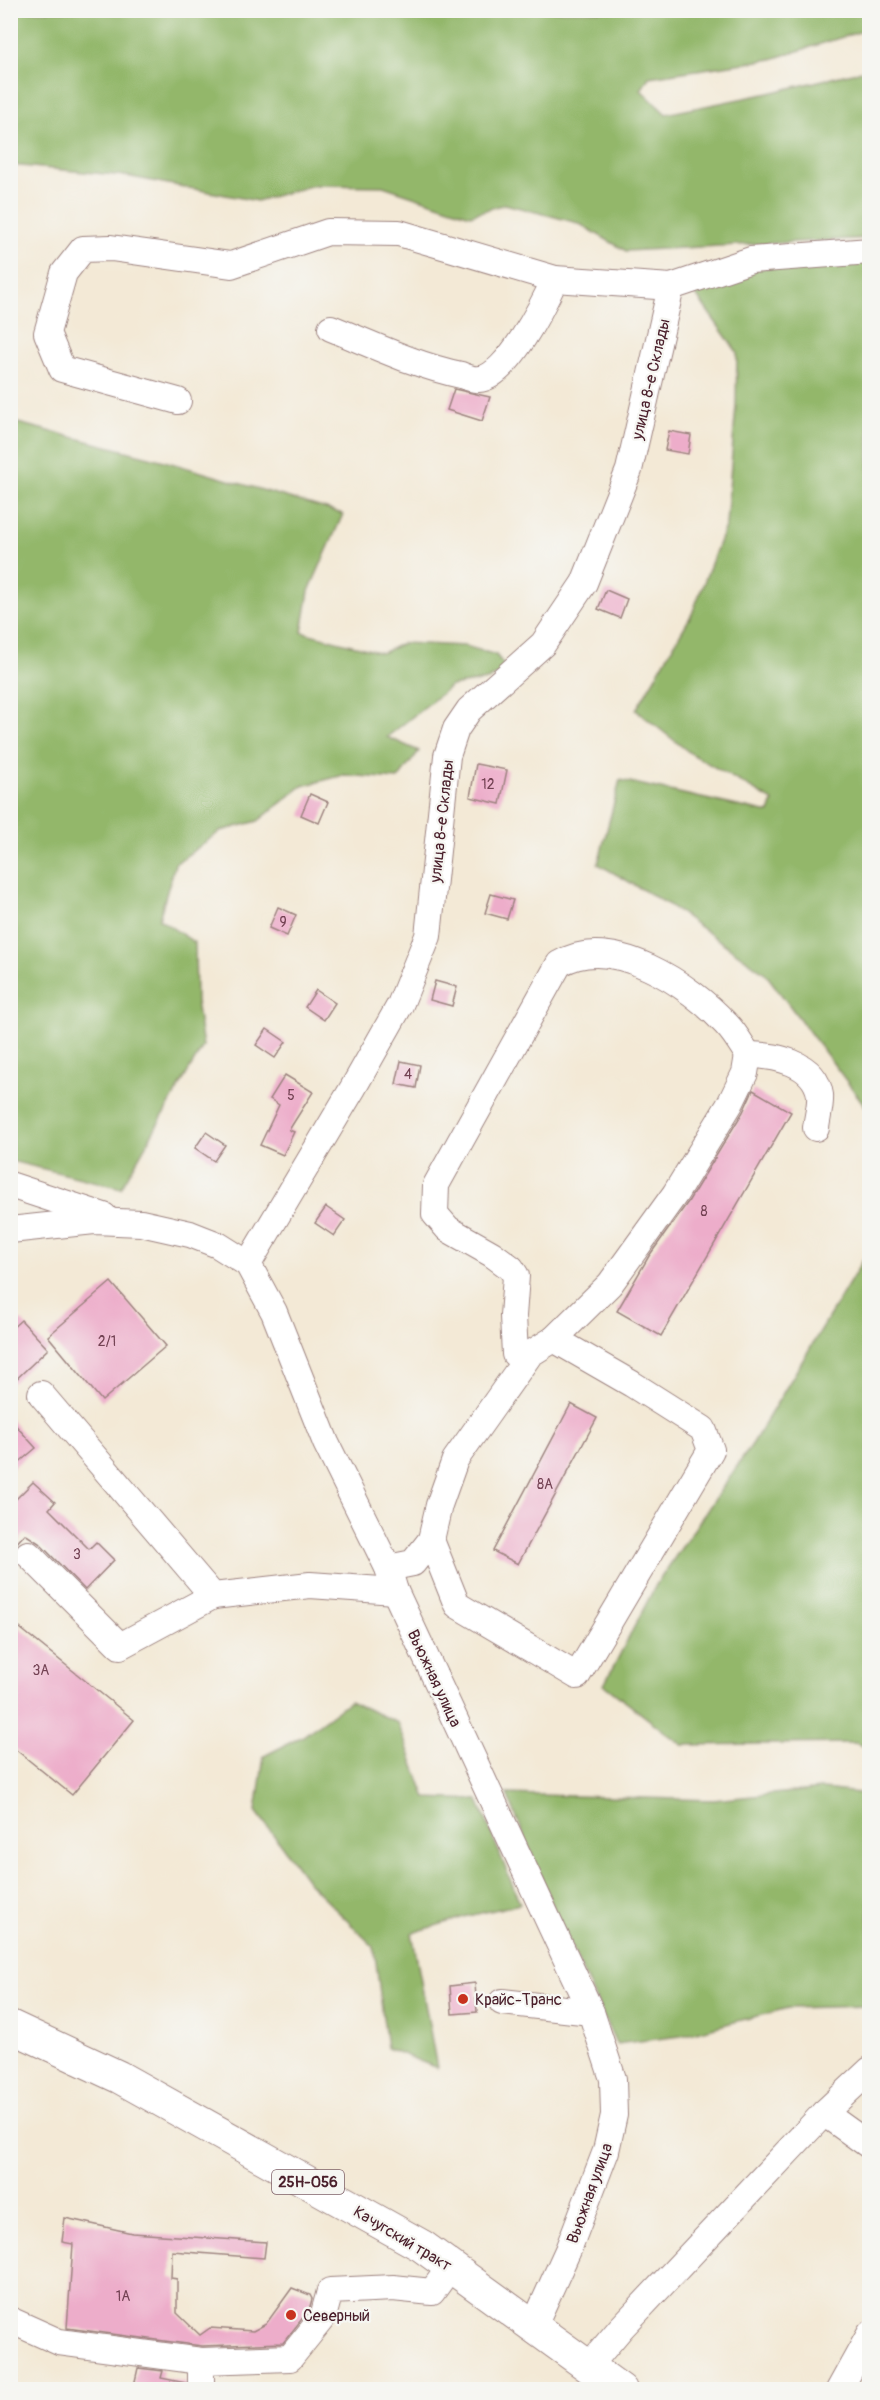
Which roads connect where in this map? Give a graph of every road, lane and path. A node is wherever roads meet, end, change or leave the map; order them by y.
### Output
1 (870, 251) edge
2 (555, 279) junction
3 (671, 286) junction
4 (331, 328) dead end
5 (178, 401) dead end
6 (748, 1055) junction
7 (816, 1128) dead end
8 (10, 1185) edge
9 (124, 1222) junction
10 (10, 1230) edge
11 (248, 1264) junction
12 (554, 1339) junction
13 (530, 1354) junction
14 (40, 1394) dead end
15 (431, 1540) junction
16 (28, 1554) dead end
17 (391, 1579) junction
18 (213, 1596) junction
19 (502, 2002) dead end
20 (591, 2012) junction
21 (10, 2026) edge
22 (870, 2070) edge
23 (824, 2113) junction
24 (870, 2146) edge
25 (451, 2266) junction
26 (10, 2320) edge
27 (534, 2325) junction
28 (870, 2334) edge
29 (201, 2361) junction
30 (588, 2367) junction
31 (839, 2389) edge
32 (201, 2390) edge
33 (621, 2390) edge

1 - 3 street
2 - 3 street
2 - 4 street
2 - 5 street
3 - 11 street, улица 8-е Склады
6 - 7 street
6 - 12 street
6 - 13 street
8 - 9 street
9 - 10 street, Вьюжная улица
9 - 11 street, Вьюжная улица
11 - 17 street, Вьюжная улица
12 - 13 street
12 - 15 street
13 - 15 street
14 - 18 street
15 - 17 street
16 - 18 street
17 - 18 street
17 - 20 street, Вьюжная улица
19 - 20 street
20 - 27 street, Вьюжная улица
21 - 25 main road, Качугский тракт / 25Н-056
22 - 23 street
23 - 24 street
23 - 30 street
25 - 27 main road, Качугский тракт / 25Н-056
25 - 29 street
26 - 29 street
27 - 30 main road, Качугский тракт / 25Н-056
28 - 31 street
29 - 32 street
30 - 33 main road, Качугский тракт / 25Н-056

